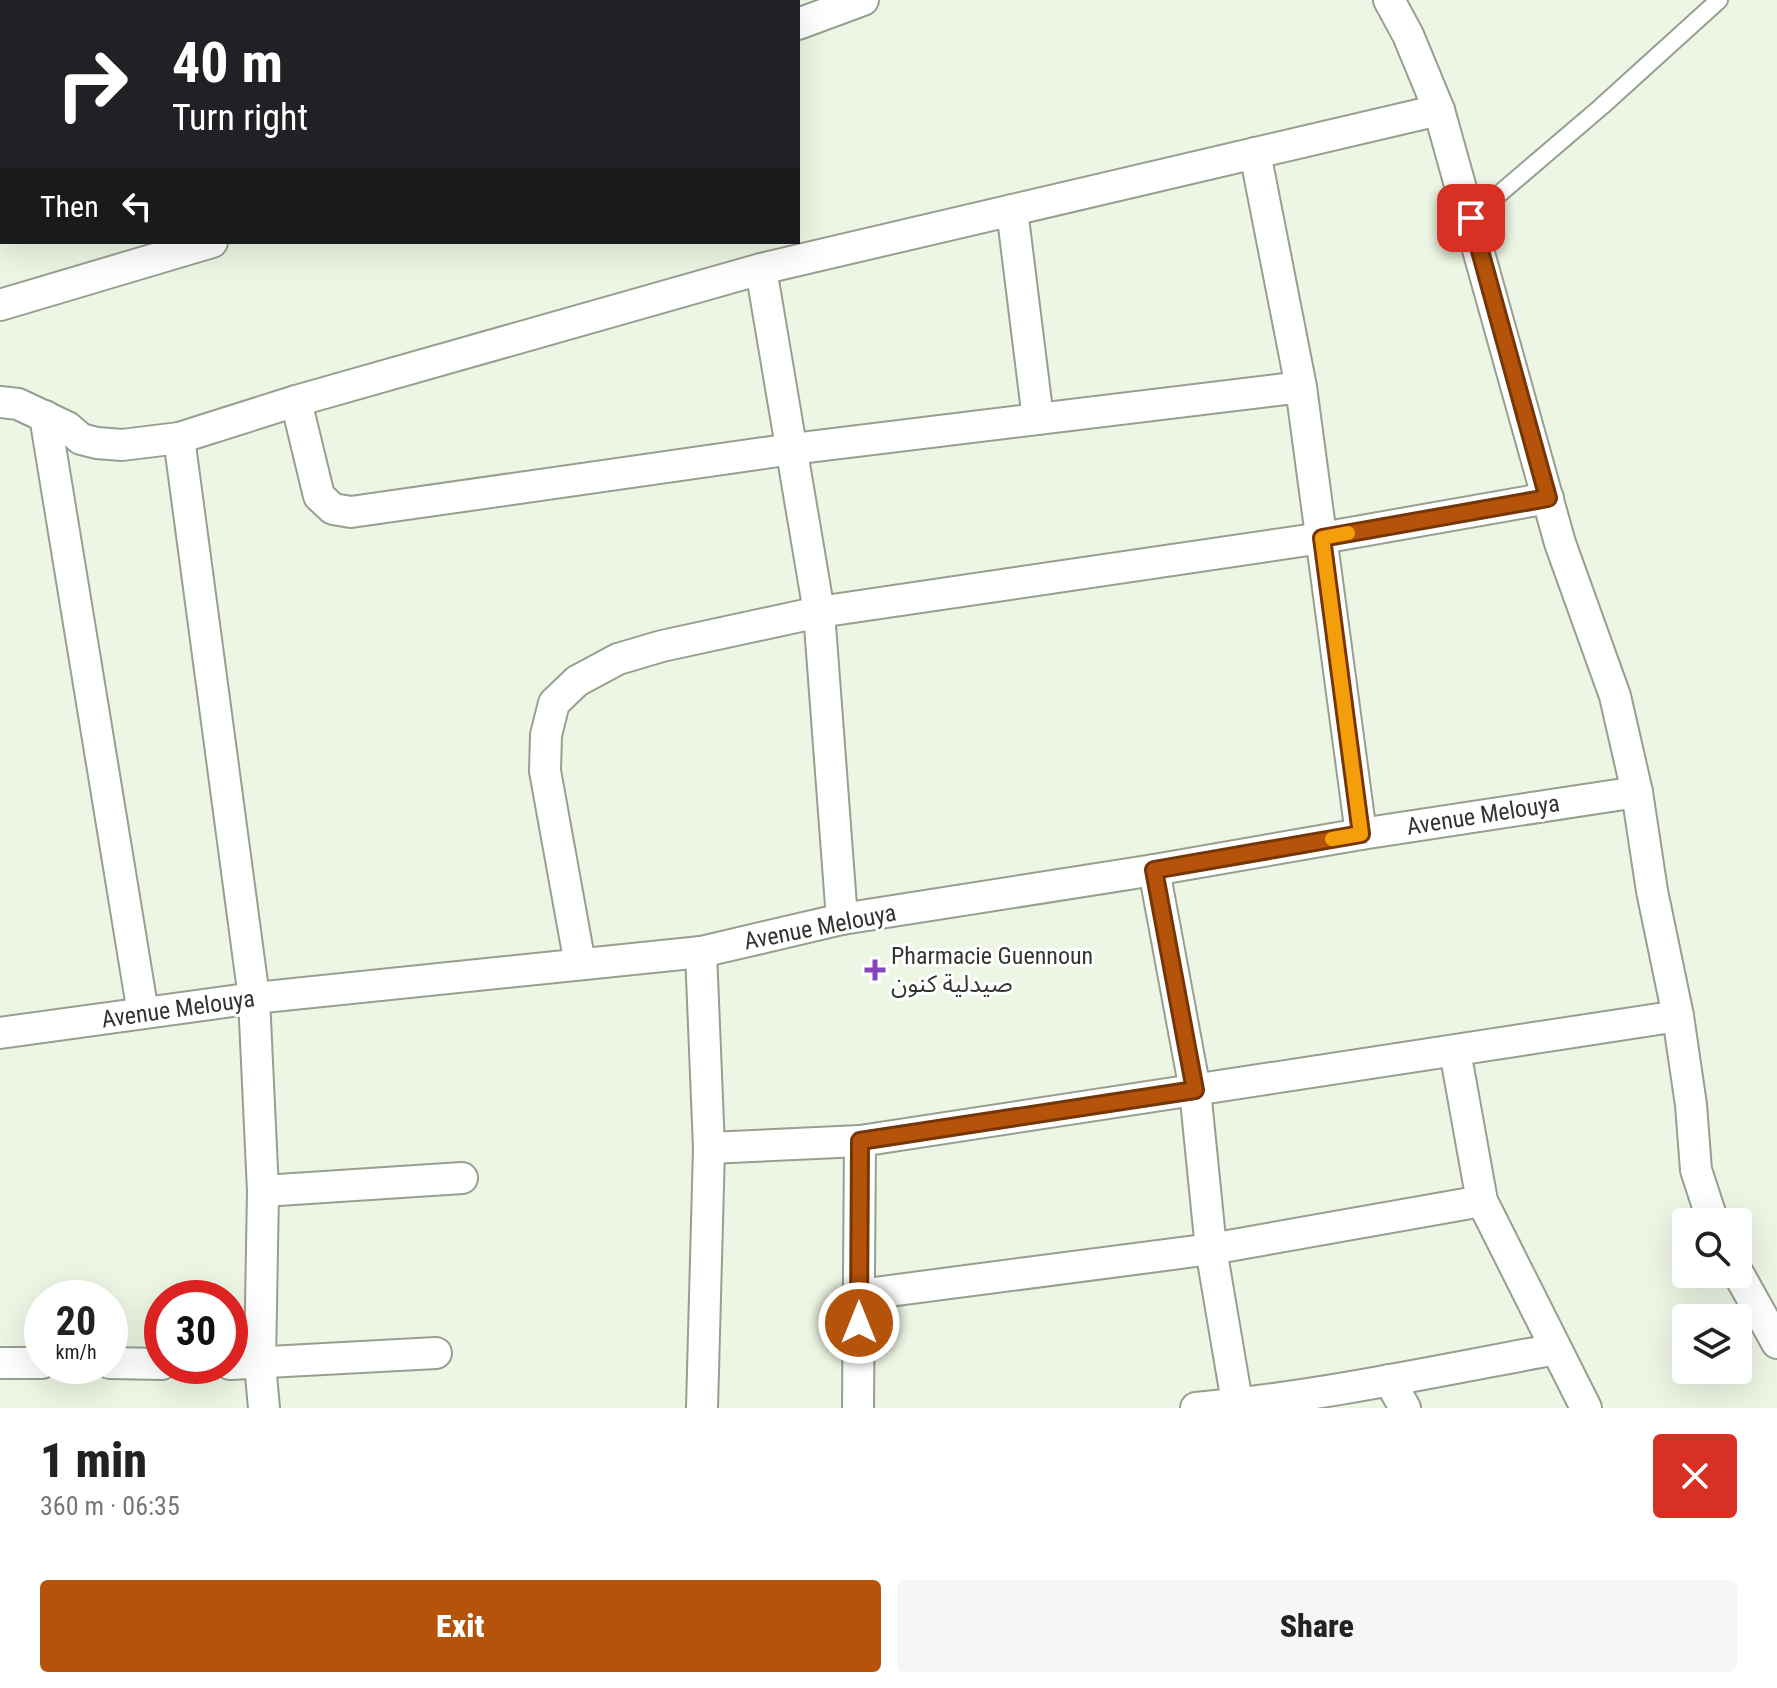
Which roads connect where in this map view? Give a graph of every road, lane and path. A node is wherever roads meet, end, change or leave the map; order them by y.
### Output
1 (863, 0) edge
2 (1389, 0) edge
3 (1719, 0) edge
4 (800, 23) edge
5 (1439, 110) junction
6 (1255, 153) junction
7 (1012, 210) junction
8 (1471, 218) junction
9 (205, 244) edge
10 (761, 269) junction
11 (0, 305) edge
12 (1301, 387) junction
13 (296, 401) junction
14 (0, 402) edge
15 (45, 416) junction
16 (1038, 419) junction
17 (179, 438) junction
18 (792, 449) junction
19 (1548, 498) junction
20 (1322, 538) junction
21 (819, 612) junction
22 (1637, 792) junction
23 (1361, 834) junction
24 (1154, 870) junction
25 (842, 919) junction
26 (701, 952) junction
27 (580, 964) junction
28 (254, 998) junction
29 (143, 1013) junction
30 (1678, 1016) junction
31 (0, 1033) edge
32 (1455, 1051) junction
33 (1195, 1090) junction
34 (860, 1141) junction
35 (709, 1148) junction
36 (462, 1178) dead end
37 (263, 1191) junction
38 (1482, 1201) junction
39 (1708, 1208) edge
40 (1211, 1249) junction
41 (1746, 1288) edge
42 (859, 1295) junction
43 (248, 1335) edge
44 (1777, 1343) edge
45 (1556, 1349) junction
46 (436, 1353) dead end
47 (0, 1363) edge
48 (24, 1363) edge
49 (248, 1364) edge
50 (248, 1371) edge
51 (1389, 1380) junction
52 (1238, 1406) edge
53 (264, 1408) edge
54 (702, 1408) edge
55 (858, 1408) edge
56 (1196, 1408) edge
57 (1405, 1408) edge
58 (1586, 1408) edge

1 - 4 street
2 - 5 street
3 - 8 lane
5 - 6 street
5 - 8 street
6 - 7 street
6 - 12 street
7 - 10 street
7 - 16 street
8 - 19 street
9 - 11 street
10 - 13 street
10 - 18 street
12 - 16 street
12 - 20 street
13 - 17 street
13 - 18 street
14 - 15 street
15 - 17 street
15 - 29 street
16 - 18 street
17 - 28 street
18 - 21 street
19 - 20 street
19 - 22 street
20 - 21 street
20 - 23 street
21 - 25 street
21 - 27 street
22 - 23 street, Avenue Melouya
22 - 30 street
23 - 24 street, Avenue Melouya
24 - 25 street, Avenue Melouya
24 - 33 street
25 - 26 street, Avenue Melouya
26 - 27 street, Avenue Melouya
26 - 35 street
27 - 28 street, Avenue Melouya
28 - 29 street, Avenue Melouya
28 - 37 street
29 - 31 street, Avenue Melouya
30 - 32 street
30 - 39 street
32 - 33 street
32 - 38 street
33 - 34 street
33 - 40 street
34 - 35 street
34 - 42 street
35 - 54 street
36 - 37 street
37 - 43 street
38 - 40 street
38 - 45 street
40 - 42 street
40 - 52 street
41 - 44 street
42 - 55 street
45 - 51 street
45 - 58 street
46 - 49 street
47 - 48 street
50 - 53 street
51 - 52 street
51 - 57 street
52 - 56 street

